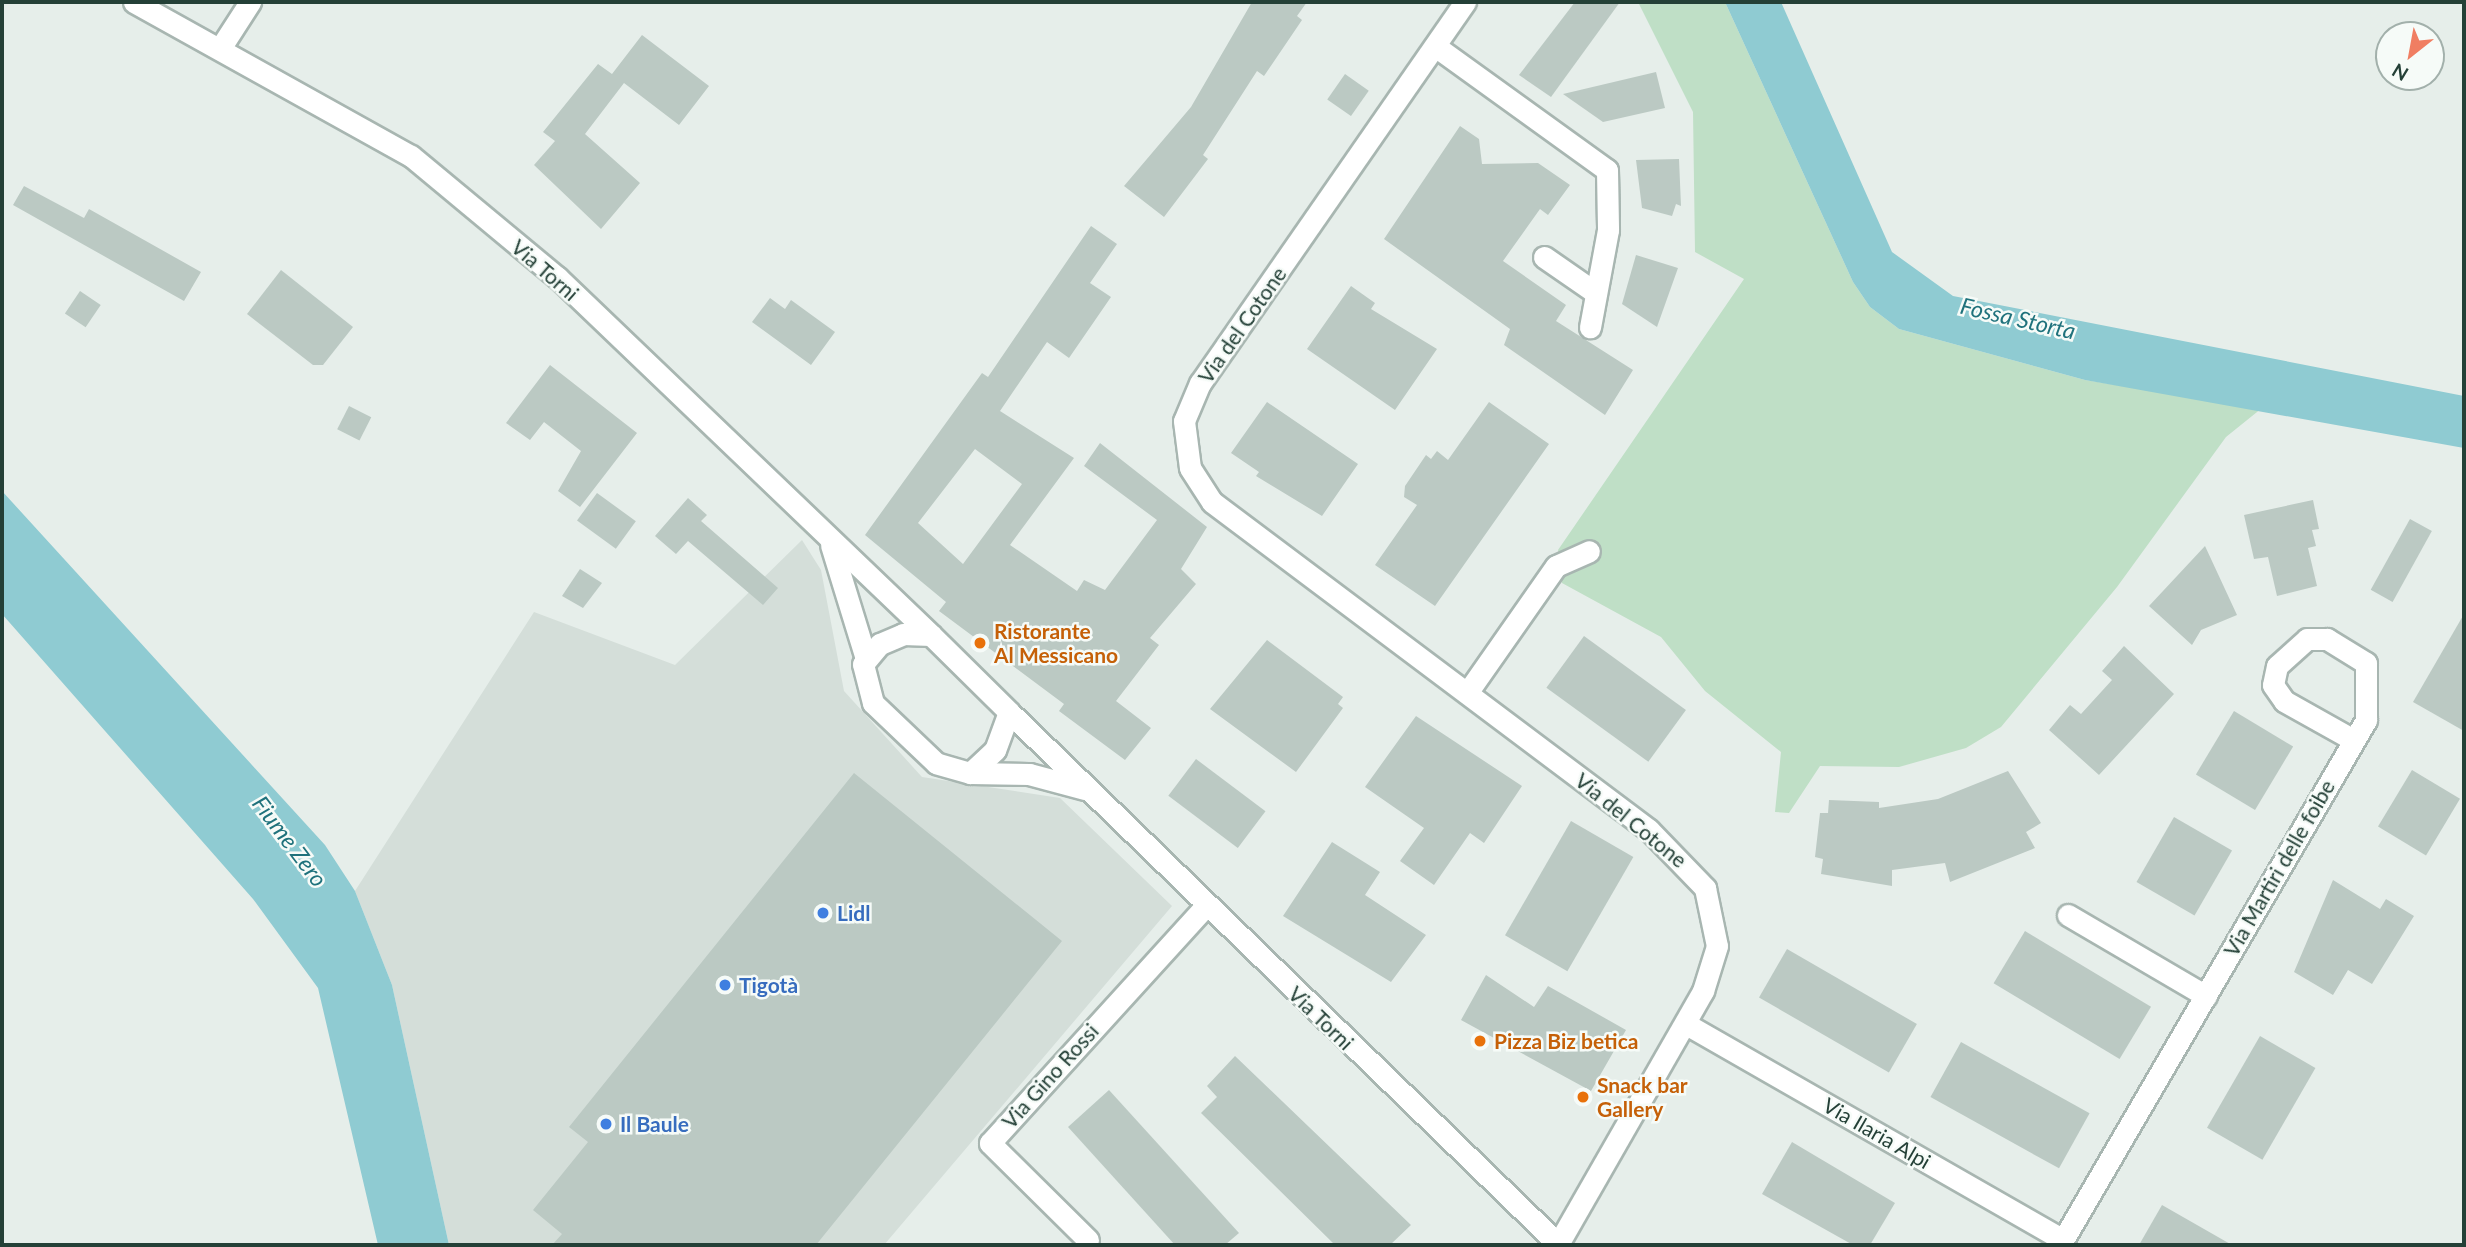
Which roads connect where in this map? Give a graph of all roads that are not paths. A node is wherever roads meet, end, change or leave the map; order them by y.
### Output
1 (134, 2) edge
2 (250, 2) edge
3 (1465, 2) edge
4 (1435, 46) junction
5 (220, 47) junction
6 (1544, 257) dead end
7 (1596, 293) junction
8 (1590, 327) dead end
9 (831, 543) junction
10 (1589, 551) dead end
11 (932, 635) junction
12 (866, 659) junction
13 (1467, 693) junction
14 (1009, 712) junction
15 (2352, 739) junction
16 (970, 773) junction
17 (1085, 789) junction
18 (1205, 907) junction
19 (2068, 915) dead end
20 (2206, 996) junction
21 (1686, 1024) junction
22 (1088, 1240) dead end
23 (2062, 1243) edge
24 (1558, 1245) edge

1 - 5 street, Via Torni
2 - 5 street
3 - 4 street, Via del Cotone
4 - 7 street
4 - 13 street, Via del Cotone
5 - 9 street, Via Torni
6 - 7 street
7 - 8 street
9 - 11 street, Via Torni
9 - 12 street, Via Torni
10 - 13 street
11 - 12 street
11 - 14 street, Via Torni
12 - 16 street, Via Torni
13 - 21 street, Via del Cotone
14 - 16 street
14 - 17 street, Via Torni
15 - 15 street, Via Martiri delle foibe
15 - 20 street, Via Martiri delle foibe
16 - 17 street, Via Torni
17 - 18 street, Via Torni
18 - 22 street, Via Gino Rossi
18 - 24 street, Via Torni
19 - 20 street
20 - 23 street, Via Martiri delle foibe
21 - 23 street, Via Ilaria Alpi
21 - 24 street, Via del Cotone

